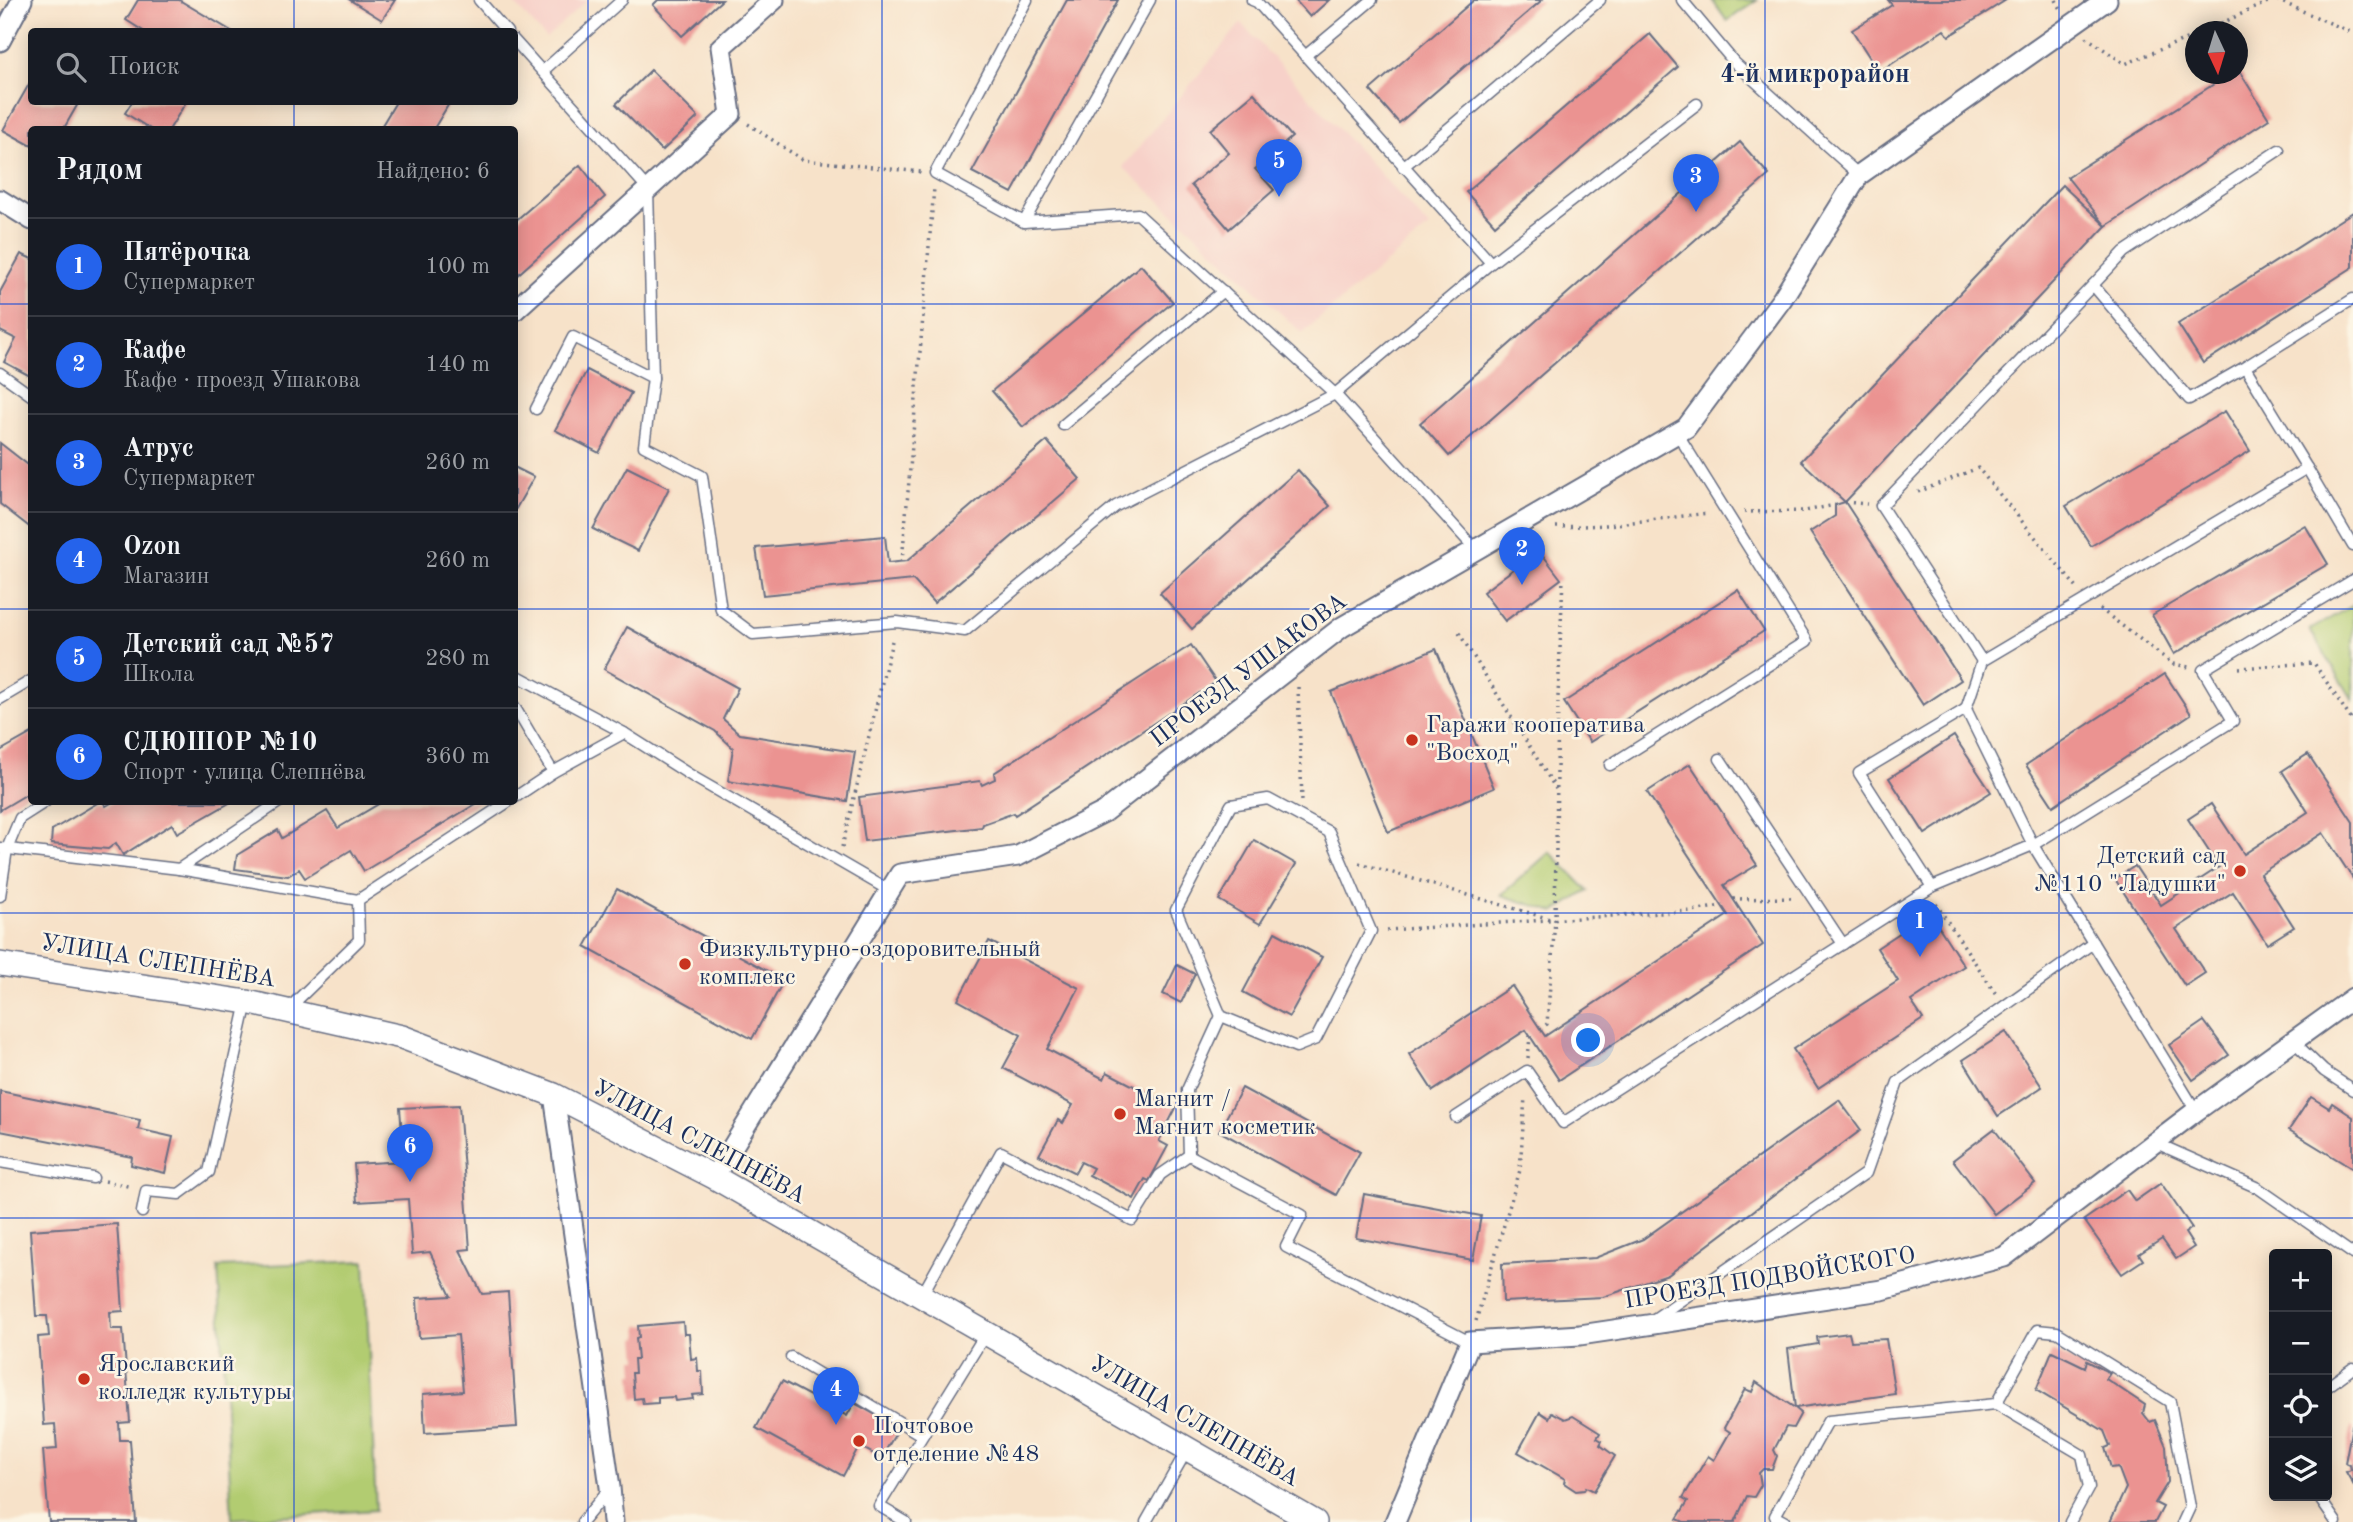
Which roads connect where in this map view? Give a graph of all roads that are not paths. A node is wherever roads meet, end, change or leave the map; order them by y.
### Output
1 (22, 0) edge
2 (479, 0) edge
3 (622, 0) edge
4 (774, 0) edge
5 (1027, 0) edge
6 (1150, 0) edge
7 (1252, 0) edge
8 (1373, 0) edge
9 (1600, 0) edge
10 (1682, 0) edge
11 (2107, 0) edge
12 (504, 28) edge
13 (0, 41) edge
14 (518, 44) edge
15 (1305, 56) junction
16 (543, 71) junction
17 (1697, 104) dead end
18 (2279, 150) dead end
19 (1403, 167) junction
20 (1859, 175) junction
21 (648, 189) junction
22 (0, 200) edge
23 (28, 218) edge
24 (1024, 222) junction
25 (1491, 263) junction
26 (2093, 285) junction
27 (1223, 292) junction
28 (2353, 299) edge
29 (518, 307) edge
30 (2245, 367) junction
31 (0, 373) edge
32 (653, 378) junction
33 (28, 393) edge
34 (1335, 394) junction
35 (536, 408) dead end
36 (1063, 425) dead end
37 (1677, 433) junction
38 (2307, 468) junction
39 (2353, 546) edge
40 (1475, 550) junction
41 (2353, 580) edge
42 (1982, 661) junction
43 (518, 676) edge
44 (28, 682) edge
45 (0, 699) edge
46 (1966, 709) junction
47 (518, 713) edge
48 (624, 733) junction
49 (1720, 759) dead end
50 (1610, 765) dead end
51 (553, 772) junction
52 (518, 794) edge
53 (40, 805) edge
54 (275, 805) edge
55 (503, 805) edge
56 (2034, 845) junction
57 (3, 848) edge
58 (179, 869) junction
59 (1932, 887) junction
60 (890, 891) junction
61 (0, 896) edge
62 (358, 900) junction
63 (2093, 943) junction
64 (1843, 944) junction
65 (0, 964) edge
66 (2353, 998) edge
67 (247, 1002) junction
68 (287, 1010) junction
69 (1221, 1016) junction
70 (2294, 1042) junction
71 (2353, 1090) edge
72 (554, 1095) junction
73 (2196, 1111) junction
74 (1456, 1117) dead end
75 (2156, 1143) junction
76 (1189, 1155) junction
77 (0, 1162) edge
78 (714, 1177) junction
79 (93, 1178) road end
80 (142, 1212) dead end
81 (2353, 1254) edge
82 (922, 1296) junction
83 (1646, 1325) junction
84 (986, 1332) junction
85 (1470, 1342) junction
86 (792, 1357) dead end
87 (2353, 1368) edge
88 (2332, 1383) edge
89 (1996, 1404) junction
90 (921, 1435) junction
91 (1187, 1450) junction
92 (610, 1487) junction
93 (2321, 1501) edge
94 (582, 1522) edge
95 (613, 1522) edge
96 (906, 1522) edge
97 (1146, 1522) edge
98 (1315, 1522) edge
99 (1395, 1522) edge
100 (1786, 1522) edge
101 (2070, 1522) edge
102 (2183, 1522) edge
103 (2336, 1522) edge

1 - 13 street
2 - 12 lane
3 - 16 lane
4 - 21 street
5 - 24 lane
6 - 24 lane
7 - 15 lane
8 - 15 lane
9 - 19 lane
10 - 20 lane
11 - 20 street, ПРОЕЗД УШАКОВА
14 - 16 lane
15 - 19 lane
16 - 21 lane
17 - 25 lane
18 - 26 lane
19 - 25 lane
20 - 37 street, ПРОЕЗД УШАКОВА
21 - 29 street
21 - 32 lane
22 - 23 street
24 - 27 lane
25 - 34 lane
26 - 30 lane
26 - 42 lane
27 - 34 lane
27 - 36 lane
28 - 30 lane
30 - 38 lane
31 - 33 lane
32 - 34 lane
32 - 35 lane
34 - 40 lane
37 - 40 street, ПРОЕЗД УШАКОВА
37 - 50 lane
38 - 39 lane
38 - 42 lane
40 - 60 street, ПРОЕЗД УШАКОВА
41 - 56 lane
42 - 46 lane
43 - 48 lane
44 - 45 lane
46 - 56 lane
46 - 59 lane
47 - 51 lane
48 - 51 lane
48 - 60 lane
49 - 64 lane
51 - 52 lane
53 - 57 lane
54 - 58 lane
55 - 62 lane
56 - 59 lane
56 - 63 lane
57 - 58 lane
57 - 61 lane
58 - 62 lane
59 - 64 lane
60 - 78 street, ПРОЕЗД УШАКОВА
62 - 68 lane
63 - 73 lane
63 - 83 lane
64 - 74 lane
65 - 67 street, УЛИЦА СЛЕПНЁВА
66 - 70 street, ПРОЕЗД ПОДВОЙСКОГО
67 - 68 street, УЛИЦА СЛЕПНЁВА
67 - 80 lane
68 - 72 street, УЛИЦА СЛЕПНЁВА
69 - 69 lane
69 - 76 lane
70 - 71 lane
70 - 73 street, ПРОЕЗД ПОДВОЙСКОГО
72 - 78 street, УЛИЦА СЛЕПНЁВА
72 - 92 street
73 - 75 street, ПРОЕЗД ПОДВОЙСКОГО
75 - 81 lane
75 - 83 street, ПРОЕЗД ПОДВОЙСКОГО
76 - 82 lane
76 - 85 lane
77 - 79 lane
78 - 82 street, УЛИЦА СЛЕПНЁВА
82 - 84 street, УЛИЦА СЛЕПНЁВА
83 - 85 street, ПРОЕЗД ПОДВОЙСКОГО
84 - 90 lane
84 - 91 street, УЛИЦА СЛЕПНЁВА
85 - 99 street
86 - 90 lane
87 - 88 lane
89 - 100 lane
89 - 101 lane
89 - 102 lane
90 - 96 lane
91 - 97 lane
91 - 98 street, УЛИЦА СЛЕПНЁВА
92 - 94 lane
92 - 95 street
93 - 103 lane

